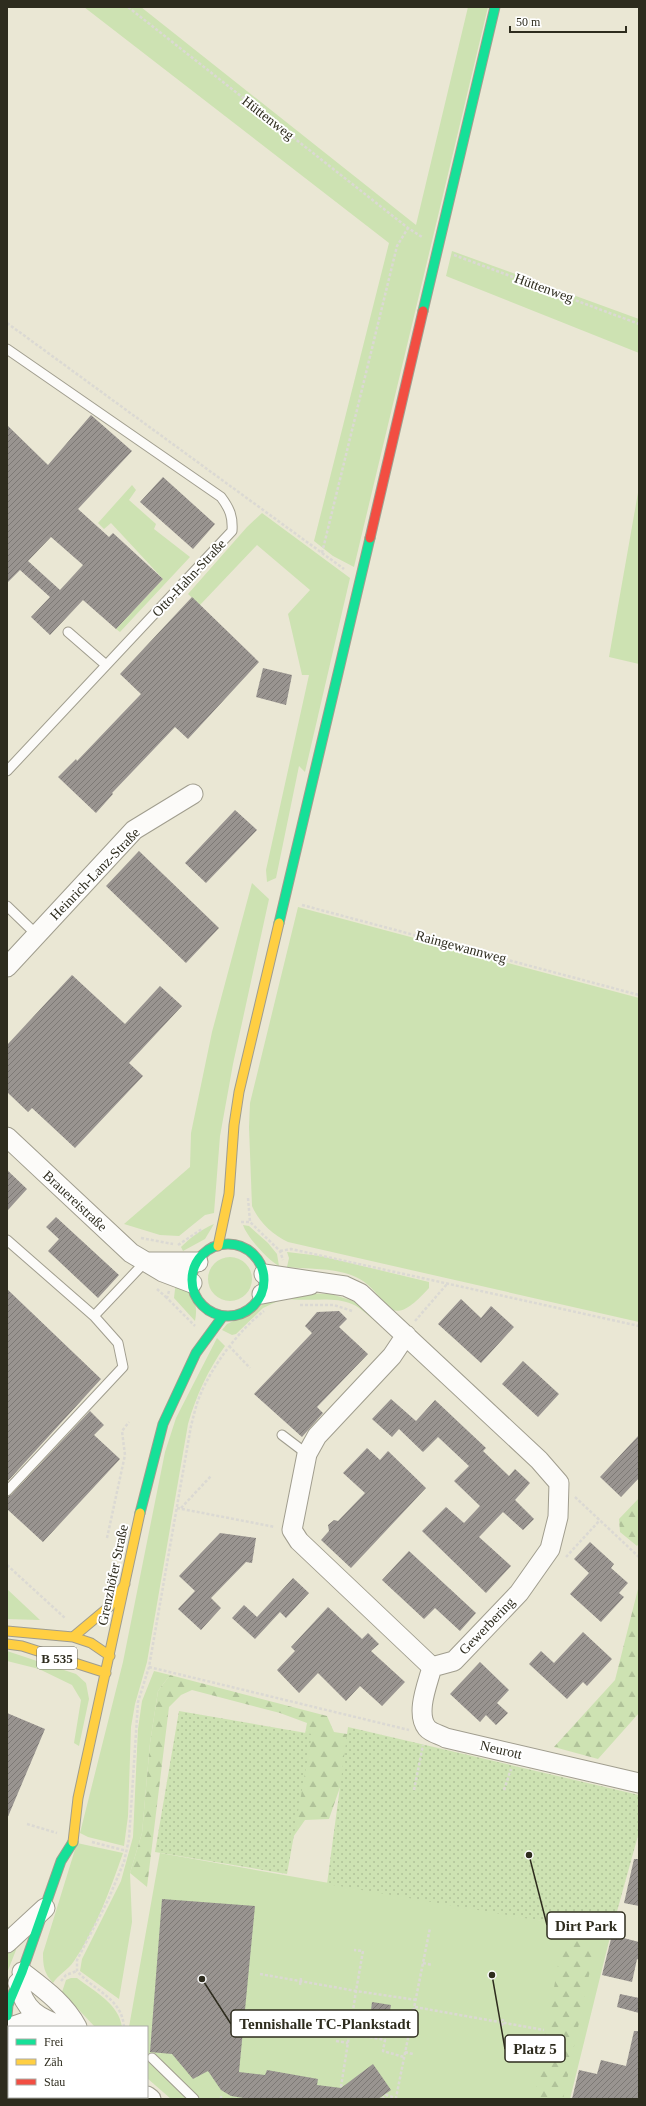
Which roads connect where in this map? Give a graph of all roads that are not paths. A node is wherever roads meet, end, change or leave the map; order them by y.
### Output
1 (495, 7) edge
2 (7, 349) edge
3 (68, 632) dead end
4 (106, 665) junction
5 (7, 771) edge
6 (193, 794) dead end
7 (7, 906) edge
8 (37, 935) junction
9 (7, 967) edge
10 (7, 1137) edge
11 (229, 1194) junction
12 (234, 1215) dead end
13 (237, 1234) dead end
14 (7, 1240) edge
15 (218, 1246) junction
16 (240, 1246) junction
17 (145, 1262) junction
18 (198, 1262) junction
19 (264, 1274) junction
20 (321, 1282) junction
21 (192, 1283) junction
22 (265, 1302) junction
23 (94, 1316) junction
24 (223, 1316) junction
25 (197, 1334) dead end
26 (406, 1335) junction
27 (196, 1353) junction
28 (282, 1435) dead end
29 (307, 1454) junction
30 (7, 1491) edge
31 (125, 1584) junction
32 (7, 1630) edge
33 (73, 1637) junction
34 (7, 1644) edge
35 (110, 1656) junction
36 (432, 1667) junction
37 (106, 1673) junction
38 (639, 1783) edge
39 (76, 1808) junction
40 (64, 1820) dead end
41 (57, 1847) dead end
42 (61, 1861) junction
43 (45, 1908) junction
44 (7, 1943) edge
45 (20, 1977) junction
46 (8, 2006) edge
47 (7, 2016) edge
48 (40, 2017) junction
49 (15, 2026) edge
50 (61, 2026) edge
51 (76, 2026) edge
52 (152, 2058) dead end
53 (194, 2099) edge

1 - 11 main road
2 - 4 lane, Otto-Hahn-Straße
3 - 4 lane
4 - 5 lane, Otto-Hahn-Straße
6 - 8 street, Heinrich-Lanz-Straße
7 - 8 lane
8 - 9 street, Heinrich-Lanz-Straße
10 - 17 street, Brauereistraße
11 - 12 main road
11 - 15 main road
13 - 16 main road
14 - 23 lane
15 - 16 main road
15 - 18 main road
16 - 19 main road
17 - 18 street
17 - 21 street, Brauereistraße
17 - 23 lane
18 - 21 main road
19 - 20 street
19 - 22 main road
20 - 22 street
20 - 26 street
21 - 24 main road
22 - 24 main road
23 - 30 lane
24 - 27 main road, Grenzhöfer Straße
25 - 27 main road, Grenzhöfer Straße
26 - 29 street
26 - 36 street, Gewerbering
27 - 31 main road, Grenzhöfer Straße
28 - 29 lane
29 - 36 street
31 - 33 main road, B 535
31 - 35 main road, Grenzhöfer Straße
32 - 33 main road, B 535
33 - 35 main road, B 535
34 - 37 main road, B 535
35 - 37 main road, Grenzhöfer Straße
36 - 38 street, Neurott
37 - 39 main road, Grenzhöfer Straße
39 - 40 main road
39 - 42 main road, Grenzhöfer Straße
41 - 42 main road
42 - 43 main road, Grenzhöfer Straße
43 - 44 street
43 - 45 main road, Grenzhöfer Straße
45 - 46 main road, Grenzhöfer Straße
45 - 48 street
45 - 51 street
46 - 47 main road, Grenzhöfer Straße
48 - 49 street
48 - 50 street
52 - 53 lane

